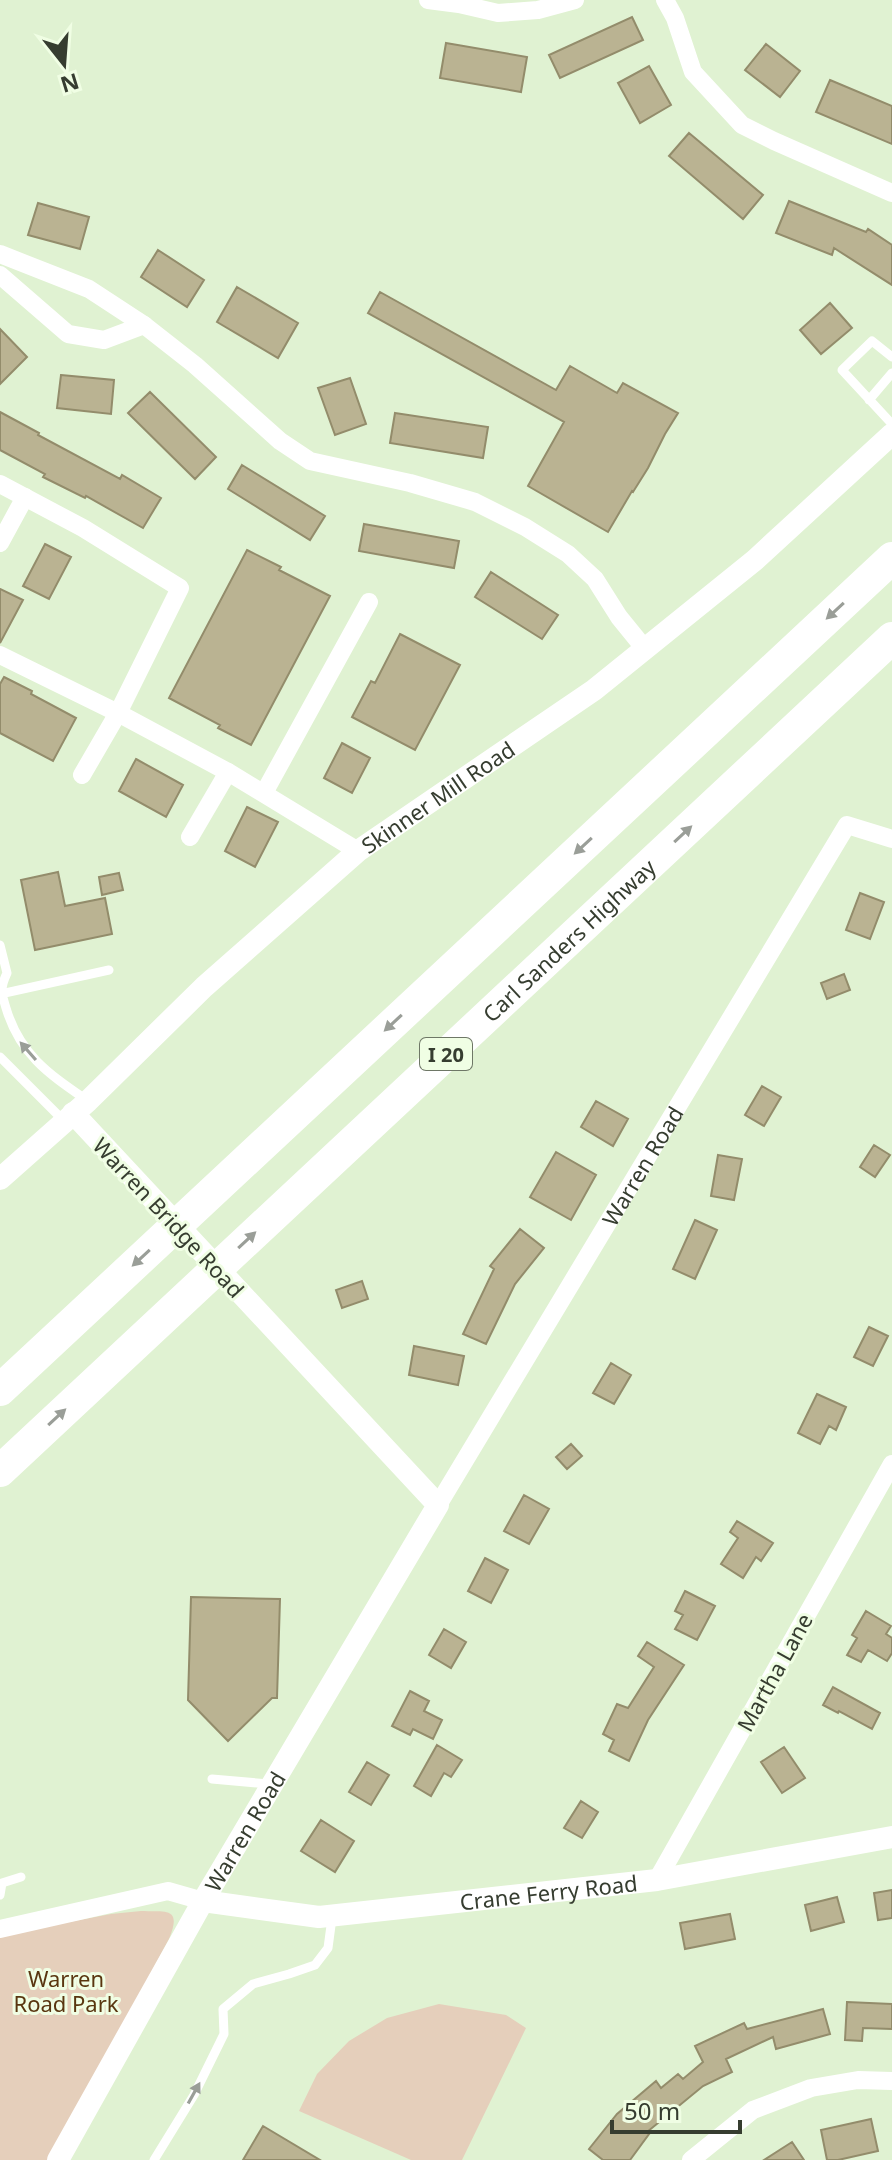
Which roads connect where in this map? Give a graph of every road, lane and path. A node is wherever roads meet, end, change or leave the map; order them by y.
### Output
1 (428, 0) edge
2 (575, 0) edge
3 (665, 0) edge
4 (892, 193) edge
5 (0, 254) edge
6 (0, 275) edge
7 (144, 325) junction
8 (892, 357) edge
9 (892, 373) edge
10 (869, 400) junction
11 (892, 424) edge
12 (892, 434) edge
13 (0, 484) edge
14 (25, 497) junction
15 (0, 543) edge
16 (892, 558) edge
17 (369, 602) dead end
18 (892, 638) edge
19 (645, 649) junction
20 (0, 655) edge
21 (118, 713) junction
22 (228, 772) junction
23 (82, 775) dead end
24 (264, 793) junction
25 (190, 837) dead end
26 (892, 839) edge
27 (358, 851) junction
28 (0, 945) edge
29 (109, 970) dead end
30 (1, 989) edge
31 (0, 1057) edge
32 (75, 1112) junction
33 (0, 1179) edge
34 (0, 1390) edge
35 (892, 1464) edge
36 (0, 1471) edge
37 (438, 1505) junction
38 (212, 1779) dead end
39 (272, 1784) junction
40 (892, 1837) edge
41 (21, 1877) dead end
42 (657, 1880) junction
43 (0, 1895) edge
44 (203, 1901) junction
45 (332, 1916) junction
46 (1, 1925) edge
47 (892, 2081) edge
48 (58, 2160) edge
49 (154, 2160) edge
50 (691, 2160) edge

1 - 2 street
3 - 4 street
5 - 7 street
6 - 7 street
7 - 19 street
8 - 10 lane
9 - 10 lane
10 - 11 lane
12 - 19 street, Skinner Mill Road
13 - 14 street
14 - 15 street
14 - 21 street
16 -> 34 highway, I 20
17 - 24 street
36 -> 18 highway, Carl Sanders Highway / I 20
19 - 27 street, Skinner Mill Road
20 - 21 street
21 - 22 street
21 - 23 street
22 - 24 street
22 - 25 street
24 - 27 street
26 - 37 street, Warren Road
27 - 32 street, Skinner Mill Road
28 - 30 lane
29 - 30 lane
32 -> 30 lane
31 - 32 lane
32 - 33 street, Skinner Mill Road
32 - 37 street, Warren Bridge Road
35 - 42 street, Martha Lane
37 - 39 street, Warren Road
38 - 39 lane
39 - 44 street, Warren Road
40 - 42 street, Crane Ferry Road
41 - 43 lane
42 - 45 street, Crane Ferry Road
44 - 45 street, Crane Ferry Road
44 - 46 street
44 - 48 street, Warren Road
49 -> 45 lane
47 - 50 street

